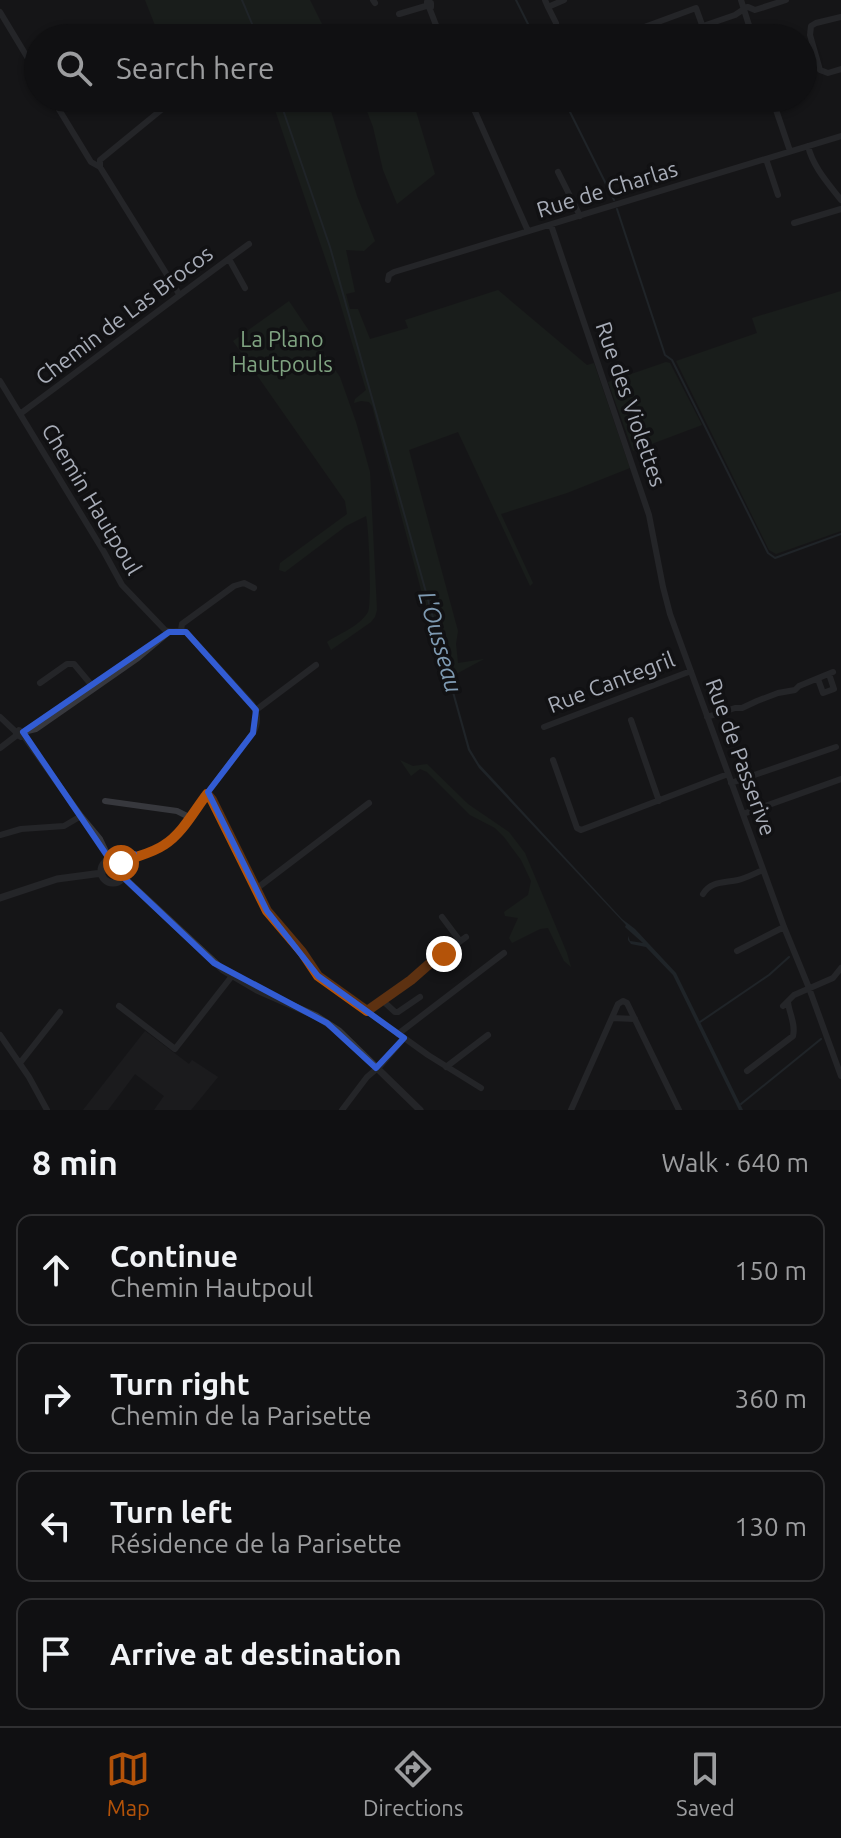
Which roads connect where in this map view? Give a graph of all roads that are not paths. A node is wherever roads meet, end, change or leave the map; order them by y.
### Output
1 (564, 0) edge
2 (786, 0) edge
3 (430, 3) edge
4 (546, 4) edge
5 (743, 6) edge
6 (0, 12) edge
7 (399, 14) dead end
8 (841, 17) edge
9 (556, 23) dead end
10 (437, 24) edge
11 (653, 24) edge
12 (702, 24) edge
13 (709, 24) edge
14 (815, 24) edge
15 (24, 52) edge
16 (817, 58) edge
17 (841, 69) edge
18 (61, 112) edge
19 (159, 112) edge
20 (475, 112) edge
21 (777, 112) edge
22 (841, 136) edge
23 (808, 146) junction
24 (790, 151) junction
25 (766, 159) junction
26 (100, 167) junction
27 (558, 172) dead end
28 (778, 195) dead end
29 (841, 200) edge
30 (841, 209) edge
31 (580, 216) junction
32 (794, 223) dead end
33 (551, 225) junction
34 (528, 231) junction
35 (249, 244) dead end
36 (229, 259) junction
37 (388, 280) dead end
38 (245, 288) dead end
39 (179, 294) junction
40 (0, 381) edge
41 (20, 414) junction
42 (254, 588) dead end
43 (665, 598) joint
44 (181, 630) junction
45 (169, 632) junction
46 (316, 665) dead end
47 (691, 671) junction
48 (818, 679) junction
49 (40, 683) dead end
50 (94, 688) junction
51 (256, 710) junction
52 (0, 717) edge
53 (707, 717) junction
54 (631, 720) dead end
55 (544, 727) dead end
56 (20, 734) junction
57 (836, 747) dead end
58 (0, 748) edge
59 (553, 760) dead end
60 (728, 774) junction
61 (841, 779) edge
62 (731, 783) junction
63 (207, 794) junction
64 (105, 801) dead end
65 (659, 801) junction
66 (369, 803) dead end
67 (743, 814) junction
68 (81, 816) junction
69 (189, 817) junction
70 (0, 835) edge
71 (110, 860) junction
72 (121, 863) junction
73 (763, 870) junction
74 (102, 873) junction
75 (123, 877) junction
76 (256, 889) junction
77 (703, 894) dead end
78 (0, 898) edge
79 (442, 917) dead end
80 (784, 927) junction
81 (737, 951) dead end
82 (504, 953) dead end
83 (841, 968) edge
84 (232, 976) junction
85 (809, 988) junction
86 (420, 997) dead end
87 (383, 1001) junction
88 (119, 1006) dead end
89 (367, 1011) junction
90 (60, 1012) dead end
91 (612, 1018) junction
92 (635, 1019) junction
93 (0, 1035) edge
94 (488, 1035) dead end
95 (401, 1036) junction
96 (20, 1063) junction
97 (446, 1067) junction
98 (376, 1068) junction
99 (747, 1071) dead end
100 (841, 1076) edge
101 (481, 1088) dead end
102 (47, 1110) edge
103 (342, 1110) edge
104 (420, 1110) edge
105 (571, 1110) edge
106 (679, 1110) edge

1 - 4 street
2 - 5 street
3 - 7 street
3 - 10 street
4 - 9 street
5 - 13 street
6 - 15 street
8 - 14 street
11 - 12 street
16 - 17 street
18 - 26 street
19 - 26 street
20 - 34 street
21 - 24 street
22 - 23 street, Rue de Charlas
23 - 24 street, Rue de Charlas
23 - 29 street
24 - 25 street, Rue de Charlas
25 - 28 street
25 - 31 street, Rue de Charlas
26 - 39 street
27 - 31 street
30 - 32 street
31 - 33 street, Rue de Charlas
33 - 34 street, Rue de Charlas
33 - 43 street, Rue des Violettes
34 - 37 street, Rue de Charlas
35 - 36 street, Chemin de Las Brocos
36 - 38 street
36 - 39 street, Chemin de Las Brocos
39 - 41 street, Chemin de Las Brocos
40 - 41 street, Chemin Hautpoul
41 - 45 street, Chemin Hautpoul
42 - 44 street
43 - 47 street, Rue de Passerive
44 - 45 street
44 - 51 street
45 - 50 street
46 - 51 street
47 - 53 street, Rue de Passerive
47 - 55 street, Rue Cantegril
48 - 48 street
48 - 53 street
49 - 50 street
50 - 56 street
51 - 63 street
52 - 56 street
53 - 60 street, Rue de Passerive
54 - 65 street
56 - 58 street
56 - 68 street
57 - 62 street
59 - 65 street
60 - 62 street, Rue de Passerive
60 - 65 street
61 - 67 street
62 - 67 street, Rue de Passerive
63 - 69 street
63 - 76 street
64 - 69 street
66 - 76 street
67 - 73 street, Rue de Passerive
68 - 70 street
68 - 71 street
69 - 72 street
71 - 72 street
71 - 74 street
72 - 75 street
73 - 77 street
73 - 80 street, Rue de Passerive
74 - 75 street
74 - 78 street
75 - 84 street
76 - 89 street
79 - 87 street
80 - 81 street
80 - 85 street, Rue de Passerive
82 - 95 street
83 - 85 street
84 - 88 street
84 - 98 street
85 - 99 street
85 - 100 street, Rue de Passerive
86 - 87 street
87 - 89 street
89 - 95 street
90 - 96 street
91 - 92 street
91 - 92 street
91 - 105 street
92 - 106 street
93 - 96 street
94 - 97 street
95 - 97 street
95 - 98 street
96 - 102 street
97 - 101 street
98 - 103 street
98 - 104 street

